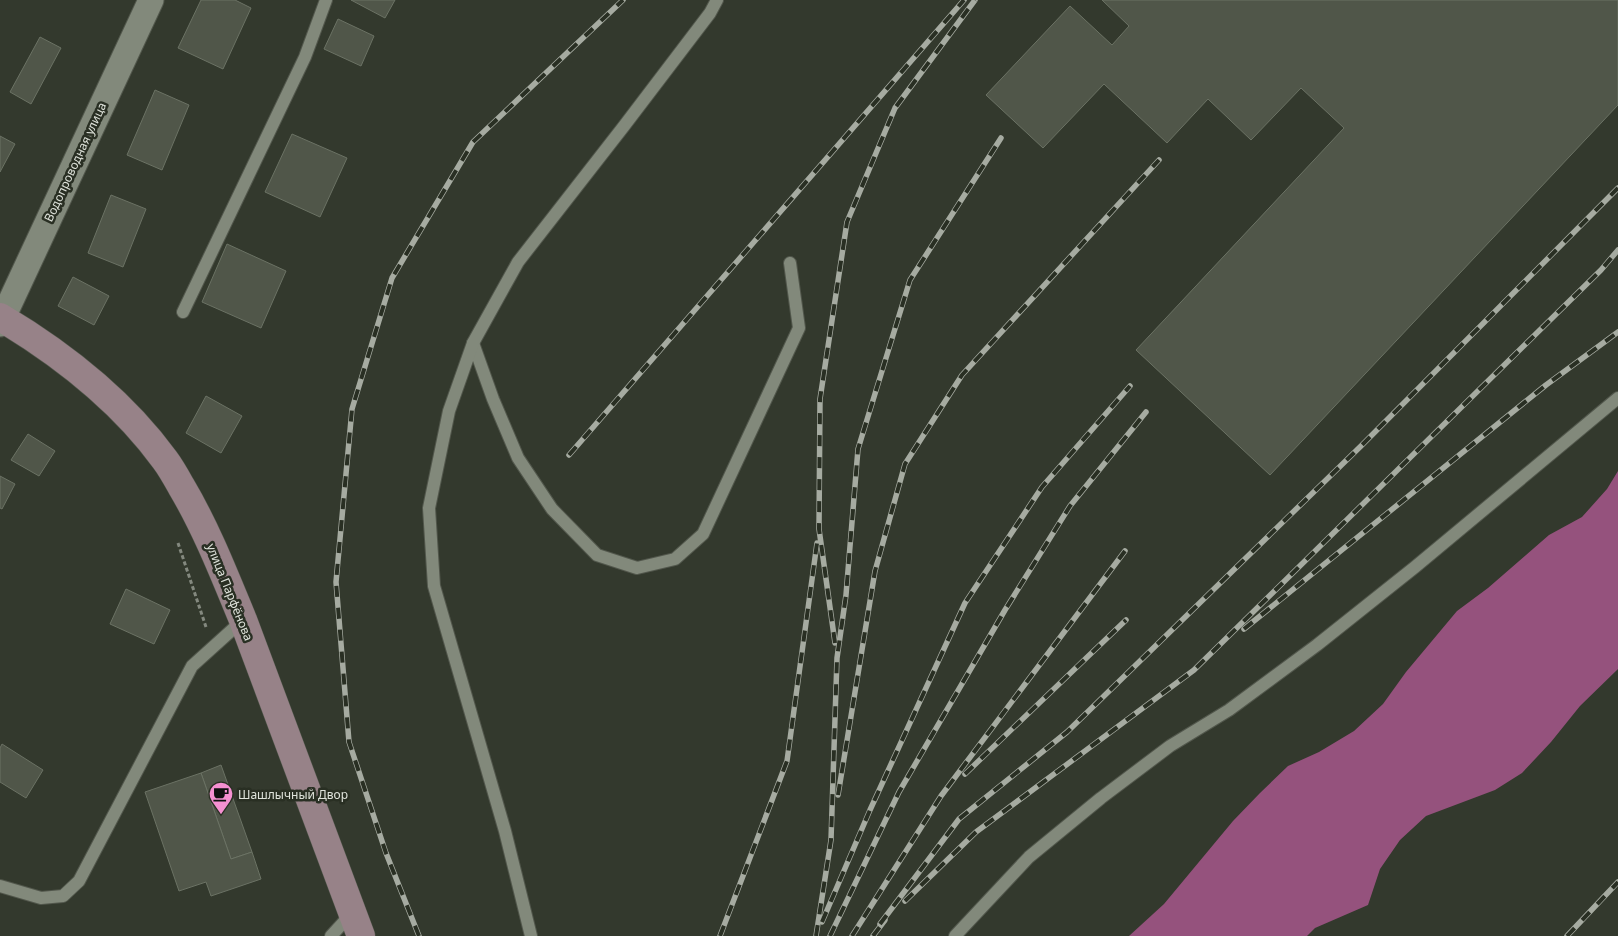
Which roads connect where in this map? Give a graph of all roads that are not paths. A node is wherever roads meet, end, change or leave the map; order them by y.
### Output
1 (151, 0) edge
2 (326, 0) edge
3 (717, 0) edge
4 (790, 264) dead end
5 (183, 312) dead end
6 (1, 320) edge
7 (472, 343) junction
8 (1618, 398) edge
9 (243, 620) junction
10 (0, 886) edge
11 (357, 924) edge
12 (331, 936) edge
13 (531, 936) edge
14 (955, 936) edge

1 - 6 street, Водопроводная улица
2 - 5 lane
3 - 7 lane
4 - 7 lane
6 - 9 main road, улица Парфёнова
7 - 13 lane
8 - 14 lane
9 - 10 lane
9 - 11 main road, улица Парфёнова
11 - 12 lane

